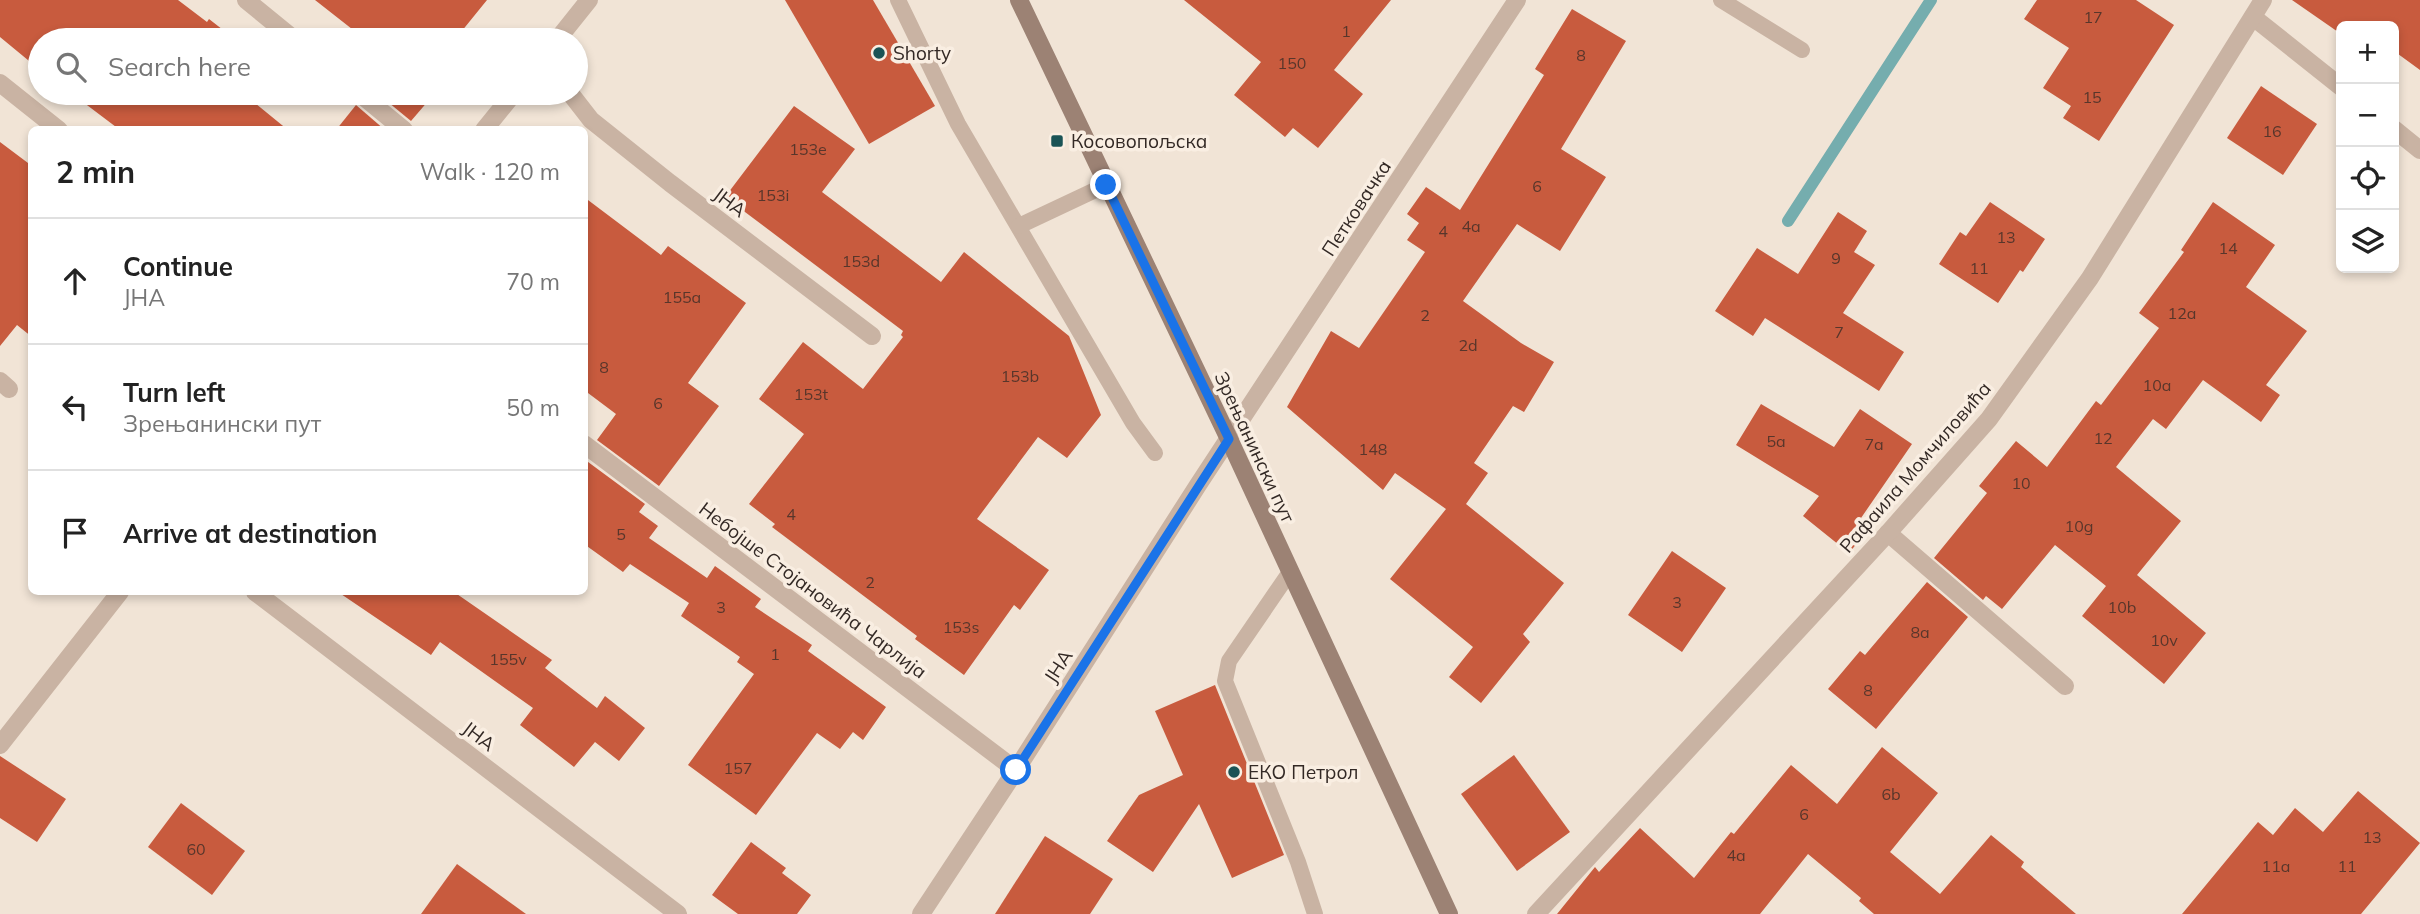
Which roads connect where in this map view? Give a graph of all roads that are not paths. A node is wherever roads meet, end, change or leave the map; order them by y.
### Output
1 (246, 0) edge
2 (589, 0) edge
3 (898, 0) edge
4 (1019, 0) edge
5 (1517, 0) edge
6 (1721, 0) edge
7 (2263, 0) edge
8 (2253, 18) junction
9 (280, 28) edge
10 (566, 28) edge
11 (1802, 50) dead end
12 (0, 83) edge
13 (2337, 84) edge
14 (374, 105) edge
15 (504, 105) edge
16 (579, 105) edge
17 (54, 126) edge
18 (399, 126) edge
19 (487, 126) edge
20 (2399, 133) edge
21 (2420, 149) edge
22 (1106, 185) junction
23 (1019, 226) junction
24 (872, 336) dead end
25 (1229, 439) junction
26 (588, 447) edge
27 (1155, 453) dead end
28 (1888, 533) junction
29 (1290, 572) junction
30 (118, 595) edge
31 (259, 595) edge
32 (2065, 686) dead end
33 (0, 745) edge
34 (1016, 770) junction
35 (678, 914) edge
36 (921, 914) edge
37 (1315, 914) edge
38 (1449, 914) edge
39 (1536, 914) edge

1 - 9 street
2 - 10 street
3 - 23 lane
4 - 22 main road, Зрењанински пут
5 - 25 street, Петковачка
6 - 11 lane
7 - 8 street, Рафаила Момчиловића
8 - 13 street
8 - 28 street, Рафаила Момчиловића
12 - 17 street
14 - 18 street
15 - 19 street
16 - 24 street, ЈНА
20 - 21 street
22 - 23 lane
22 - 25 main road, Зрењанински пут
23 - 27 lane
25 - 29 main road, Зрењанински пут
25 - 34 street, ЈНА
26 - 34 street, Небојше Стојановића Чарлија
28 - 32 street
28 - 39 street, Рафаила Момчиловића
29 - 37 lane
29 - 38 main road, Зрењанински пут
30 - 33 street
31 - 35 street, ЈНА
34 - 36 street, ЈНА

